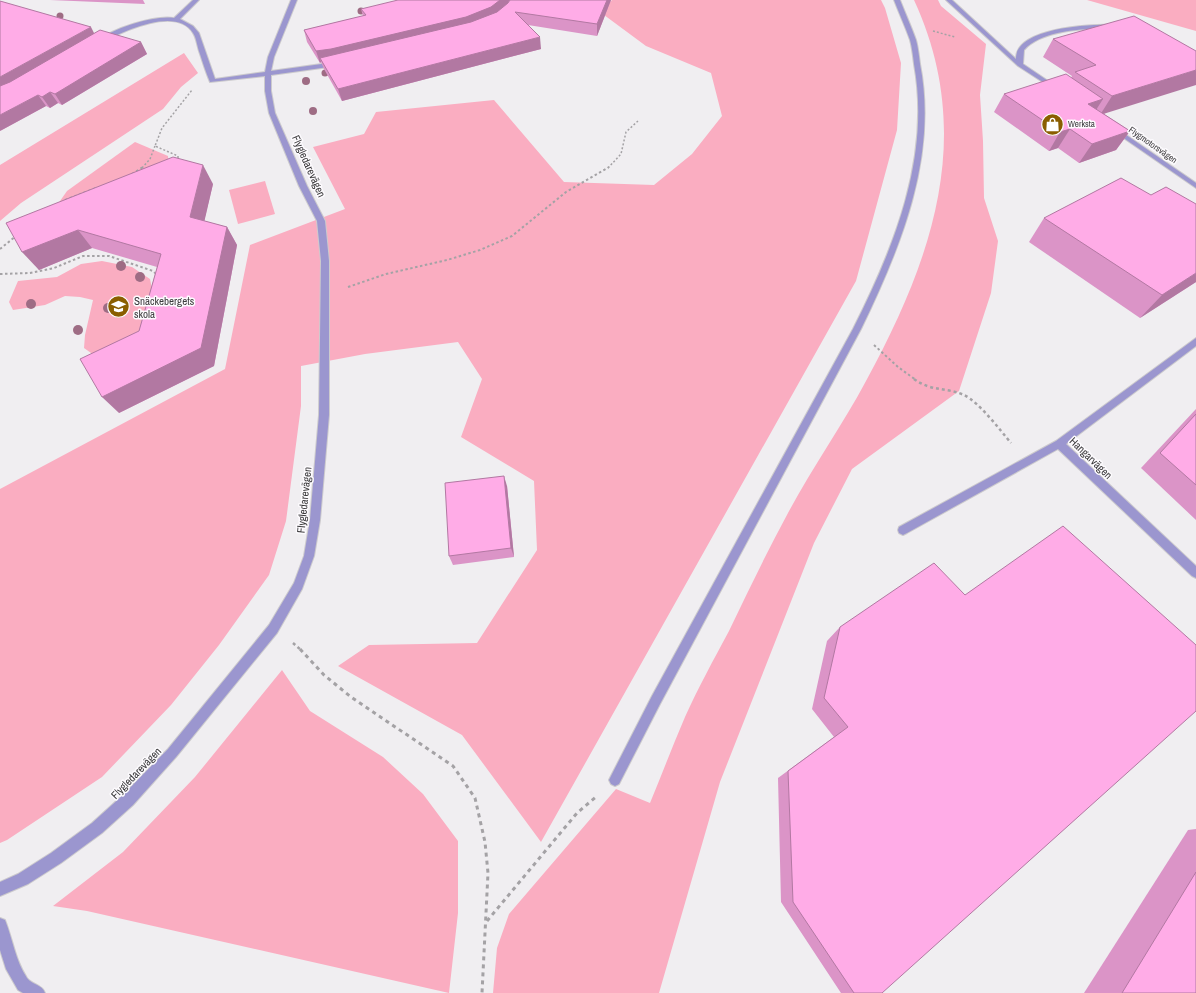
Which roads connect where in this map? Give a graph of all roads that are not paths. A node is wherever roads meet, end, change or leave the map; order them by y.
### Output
1 (196, 0) edge
2 (294, 0) edge
3 (897, 0) edge
4 (950, 0) edge
5 (176, 20) junction
6 (1118, 27) edge
7 (97, 43) edge
8 (341, 62) edge
9 (1020, 64) junction
10 (268, 72) junction
11 (1059, 92) edge
12 (1105, 123) edge
13 (1196, 186) edge
14 (1196, 341) edge
15 (1059, 444) junction
16 (903, 530) dead end
17 (1196, 573) edge
18 (615, 780) road end
19 (0, 889) edge
20 (0, 925) edge
21 (38, 993) edge

1 - 5 street
2 - 10 street, Flygledarevägen
3 - 18 street
4 - 9 street
5 - 7 street
5 - 10 street
6 - 9 street
8 - 10 street
9 - 11 street
10 - 19 street, Flygledarevägen
12 - 13 street, Flygmotorsvägen
14 - 15 street, Hangarvägen
15 - 16 street
15 - 17 street, Hangarvägen
20 - 21 street

